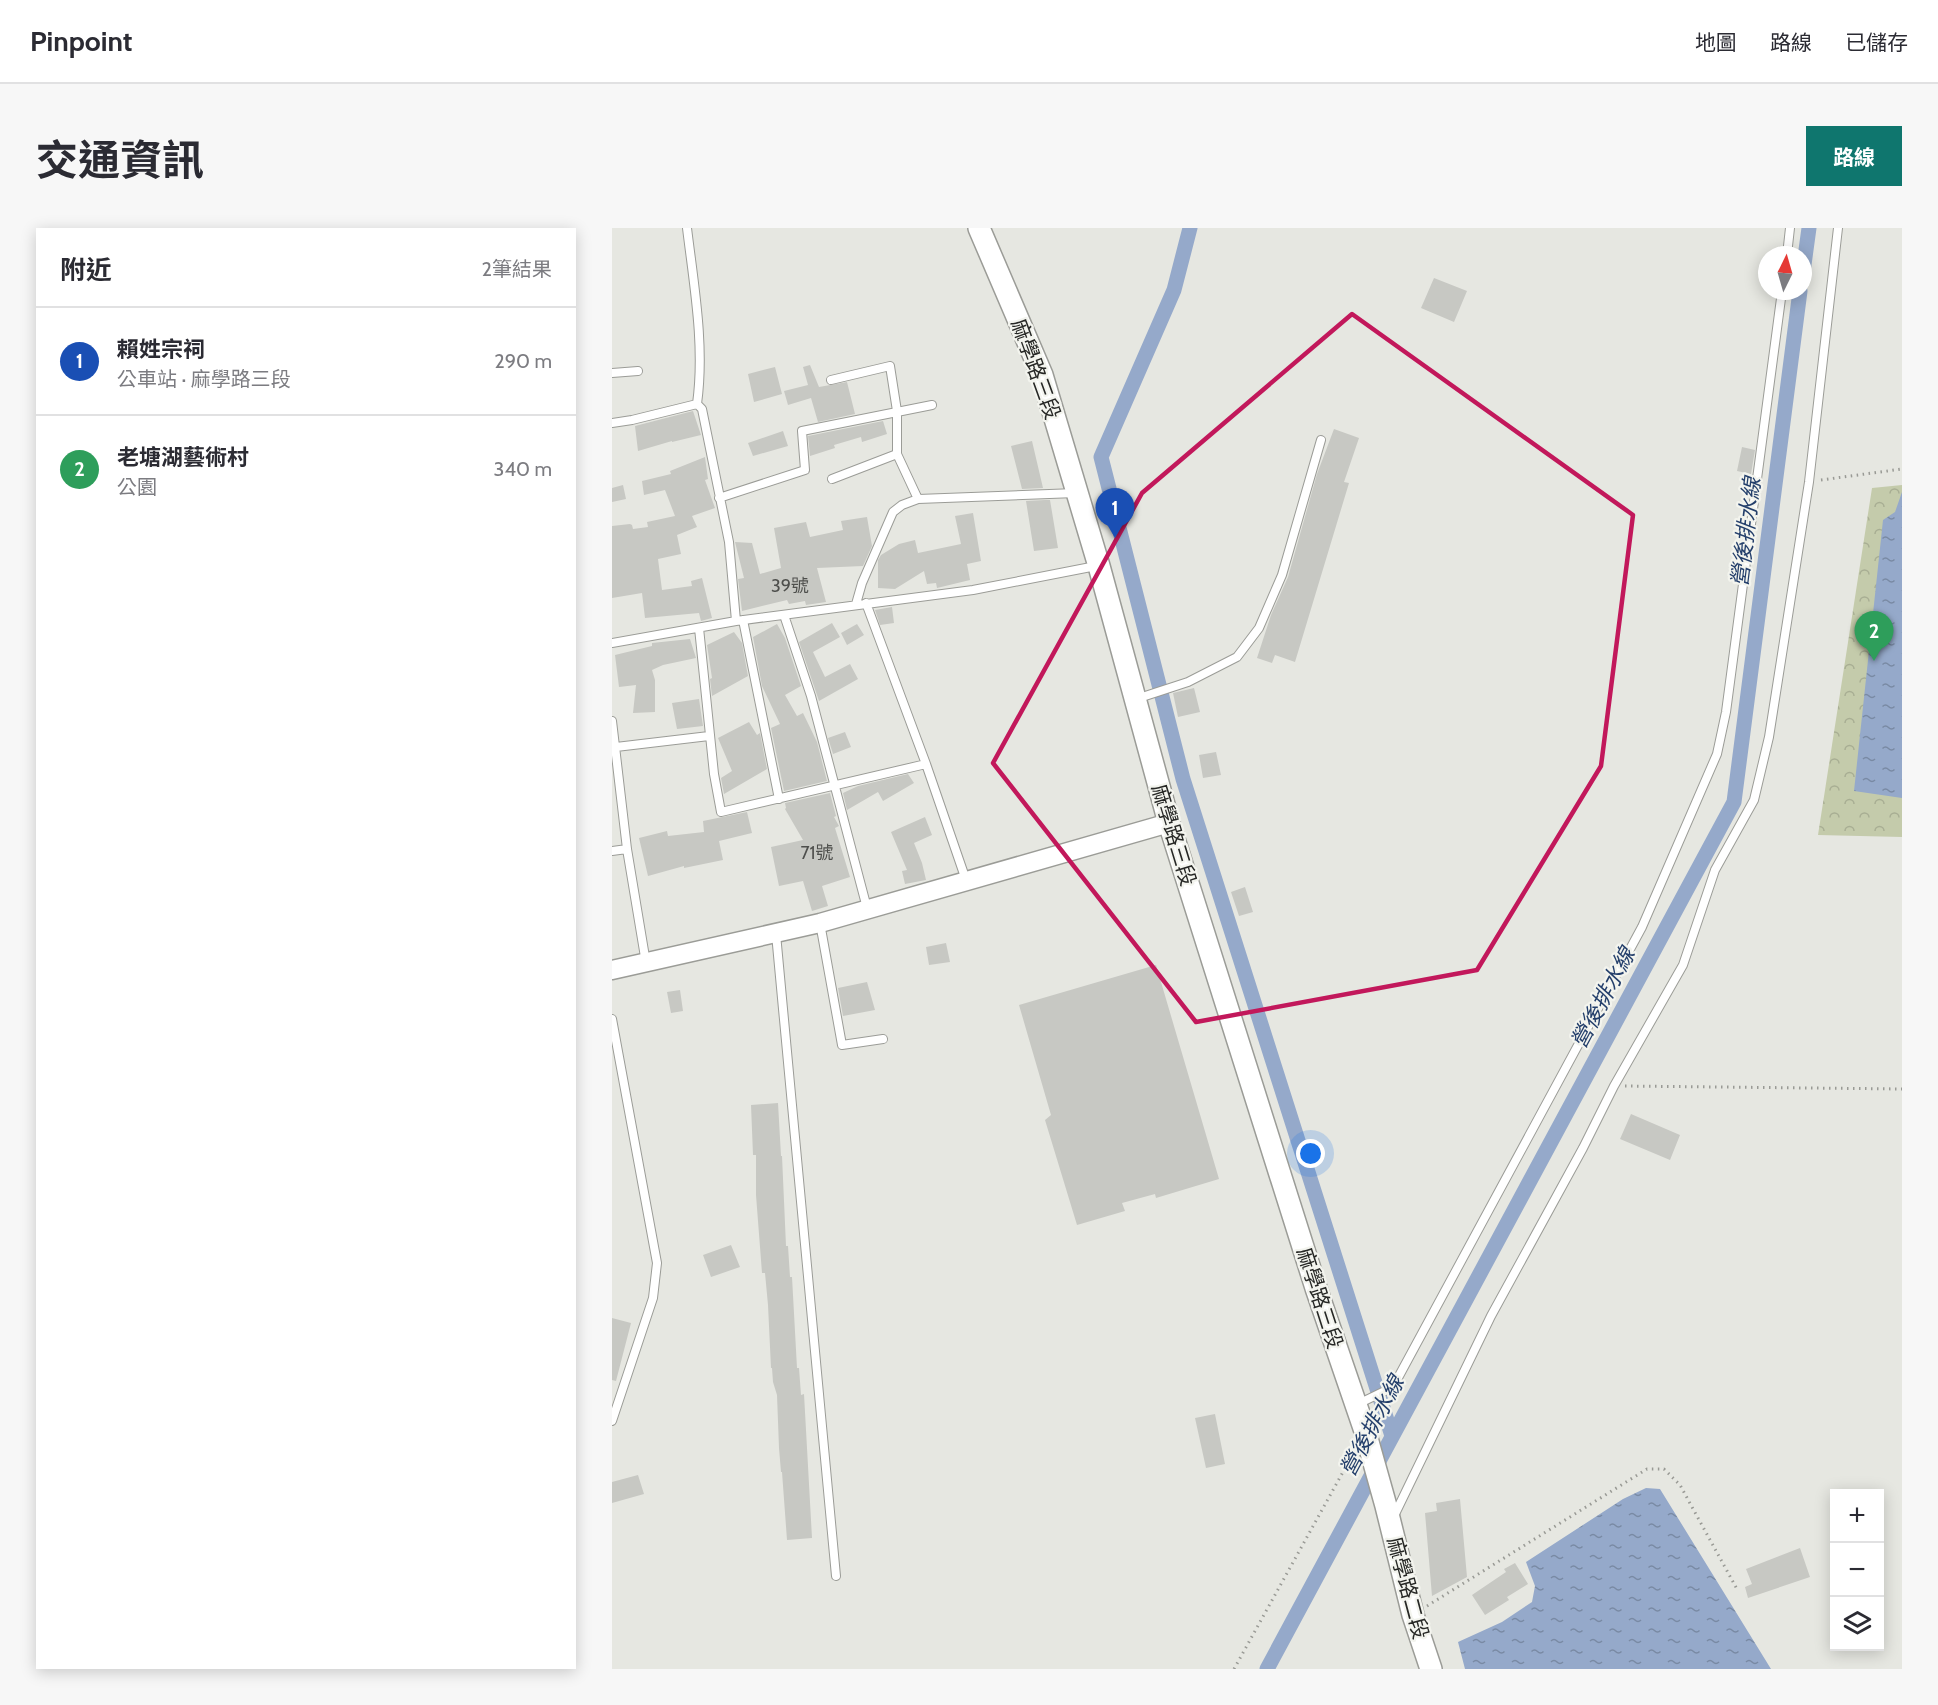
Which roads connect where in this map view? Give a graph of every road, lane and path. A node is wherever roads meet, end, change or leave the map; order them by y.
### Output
1 (687, 228) edge
2 (979, 228) edge
3 (1790, 228) edge
4 (1838, 228) edge
5 (1787, 246) edge
6 (1781, 300) edge
7 (638, 371) dead end
8 (612, 373) edge
9 (831, 380) dead end
10 (697, 404) junction
11 (932, 405) dead end
12 (897, 411) junction
13 (612, 423) edge
14 (1321, 440) dead end
15 (897, 454) junction
16 (1902, 469) edge
17 (832, 479) dead end
18 (1809, 482) junction
19 (1078, 493) junction
20 (719, 498) junction
21 (918, 499) junction
22 (1099, 566) junction
23 (866, 603) junction
24 (856, 604) junction
25 (784, 615) junction
26 (740, 621) junction
27 (699, 628) junction
28 (612, 643) edge
29 (1135, 700) junction
30 (612, 721) edge
31 (710, 736) junction
32 (616, 747) junction
33 (926, 764) junction
34 (836, 785) junction
35 (779, 799) junction
36 (1169, 823) junction
37 (627, 849) junction
38 (612, 851) edge
39 (966, 880) junction
40 (868, 909) junction
41 (820, 923) junction
42 (776, 934) junction
43 (646, 963) junction
44 (612, 970) edge
45 (612, 1019) edge
46 (883, 1039) dead end
47 (1614, 1086) junction
48 (1902, 1089) edge
49 (1356, 1404) junction
50 (612, 1421) edge
51 (1367, 1437) junction
52 (1388, 1514) junction
53 (836, 1576) dead end
54 (1738, 1591) dead end
55 (1413, 1615) junction
56 (1234, 1669) edge
57 (1431, 1669) edge

1 - 10 lane
2 - 19 main road, 麻學路三段
3 - 5 lane
4 - 18 lane
6 - 49 lane
7 - 8 lane
9 - 12 lane
10 - 13 lane
10 - 20 lane
11 - 12 lane
12 - 15 lane
12 - 20 lane
14 - 29 lane
15 - 17 lane
15 - 21 lane
16 - 18 path
18 - 47 lane
19 - 21 lane
19 - 22 main road, 麻學路三段
20 - 26 lane
21 - 24 lane
22 - 23 lane
22 - 29 main road, 麻學路三段
23 - 24 lane
23 - 33 lane
24 - 25 lane
25 - 26 lane
25 - 34 lane
26 - 27 lane
26 - 35 lane
27 - 28 lane
27 - 31 lane
29 - 36 main road, 麻學路三段
30 - 32 lane
31 - 32 lane
31 - 35 lane
32 - 37 lane
33 - 34 lane
33 - 39 lane
34 - 35 lane
34 - 40 lane
36 - 39 street
36 - 49 main road, 麻學路三段
37 - 38 lane
37 - 43 lane
39 - 40 street
40 - 41 street
41 - 42 street
41 - 46 lane
42 - 43 street
42 - 53 lane
43 - 44 street
45 - 50 lane
47 - 48 path
47 - 52 lane
49 - 51 main road, 麻學路三段
51 - 52 main road, 麻學路二段
51 - 56 path
52 - 55 main road, 麻學路二段
54 - 55 path
55 - 57 main road, 麻學路二段

